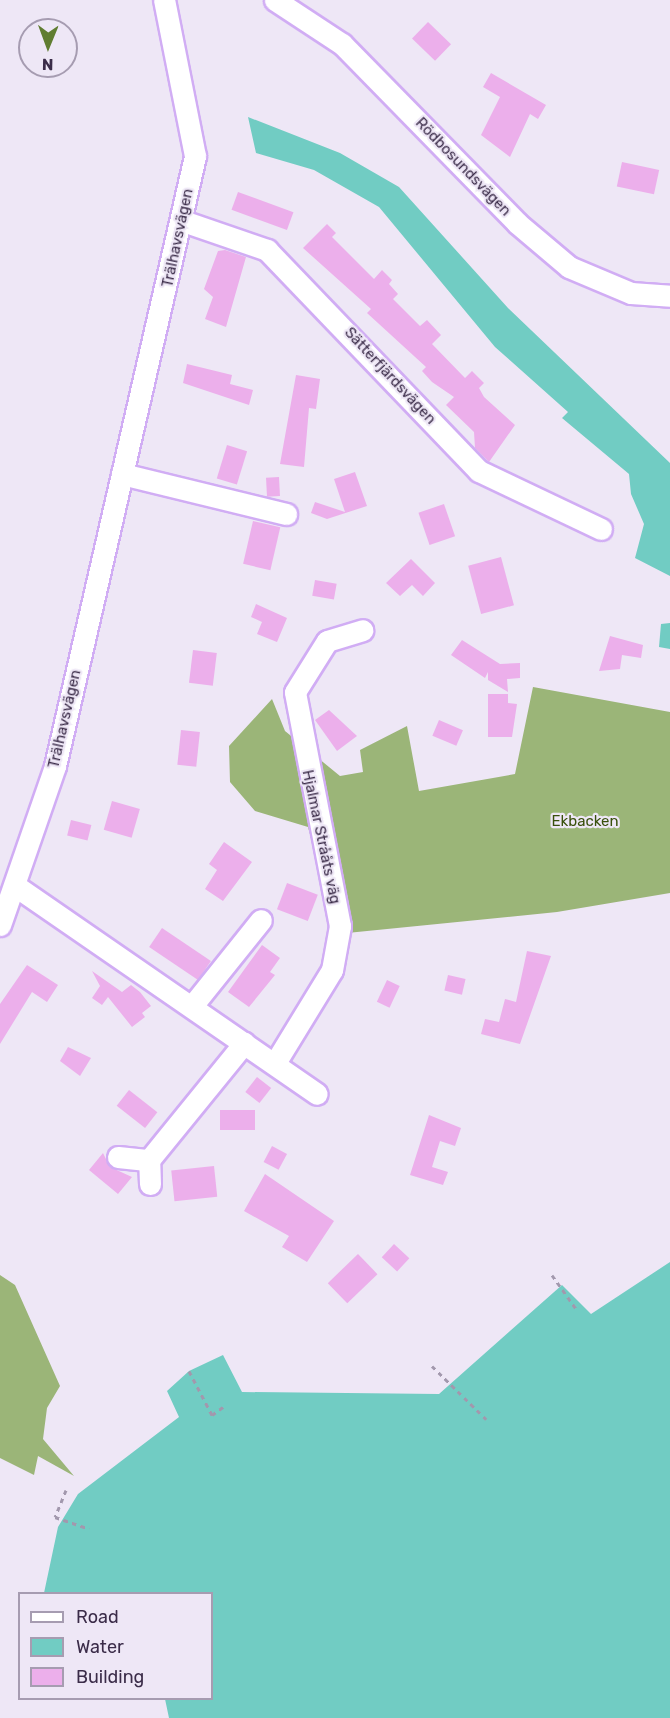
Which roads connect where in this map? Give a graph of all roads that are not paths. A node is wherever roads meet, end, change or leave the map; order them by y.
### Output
1 (164, 0) edge
2 (275, 0) edge
3 (183, 220) junction
4 (670, 296) edge
5 (122, 474) junction
6 (286, 514) dead end
7 (601, 529) dead end
8 (362, 630) dead end
9 (17, 887) junction
10 (261, 920) dead end
11 (0, 925) edge
12 (192, 1006) junction
13 (244, 1043) junction
14 (275, 1064) junction
15 (317, 1094) dead end
16 (118, 1157) dead end
17 (149, 1160) junction
18 (150, 1184) dead end

1 - 3 street, Trälhavsvägen
2 - 4 street, Rödbosundsvägen
3 - 5 street, Trälhavsvägen
3 - 7 street, Sätterfjärdsvägen
5 - 6 street
5 - 9 street, Trälhavsvägen
8 - 14 street, Hjalmar Strååts väg
9 - 11 street, Trälhavsvägen
9 - 12 street
10 - 12 street
12 - 13 street
13 - 14 street
13 - 17 street
14 - 15 street
16 - 17 street
17 - 18 street

